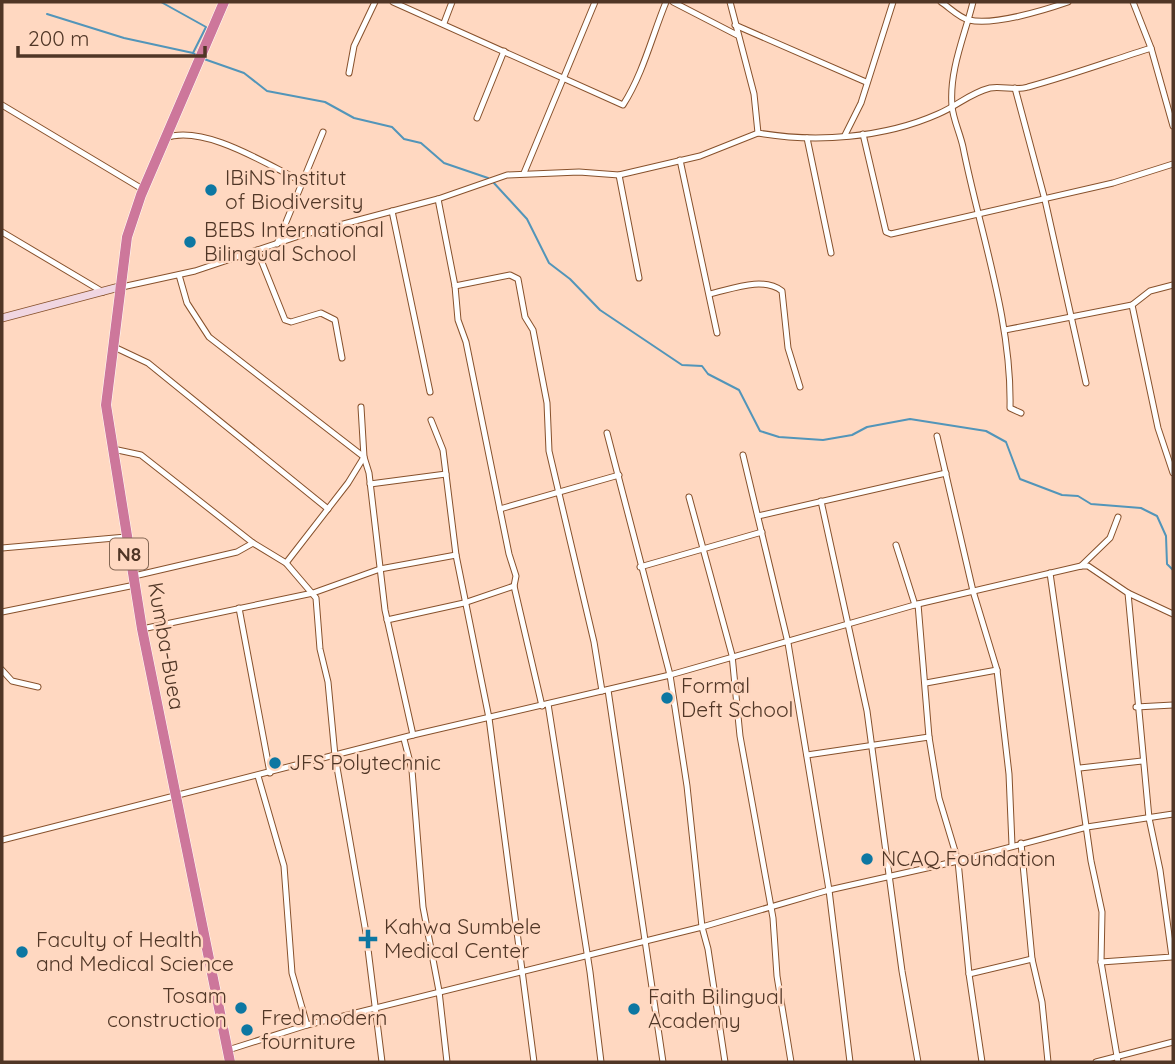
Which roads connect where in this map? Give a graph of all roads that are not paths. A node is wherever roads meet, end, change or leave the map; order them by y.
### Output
1 (224, 2) edge
2 (375, 2) edge
3 (393, 2) edge
4 (452, 2) edge
5 (595, 2) edge
6 (666, 2) edge
7 (673, 2) edge
8 (730, 2) edge
9 (893, 2) edge
10 (941, 2) edge
11 (973, 2) edge
12 (1068, 2) edge
13 (1133, 2) edge
14 (969, 20) junction
15 (443, 23) junction
16 (735, 24) junction
17 (737, 35) junction
18 (1151, 48) junction
19 (504, 51) junction
20 (349, 73) dead end
21 (562, 79) junction
22 (866, 82) junction
23 (1015, 88) junction
24 (1173, 89) edge
25 (1165, 92) junction
26 (2, 105) edge
27 (952, 107) junction
28 (477, 118) dead end
29 (1173, 126) edge
30 (323, 132) dead end
31 (758, 133) junction
32 (863, 134) junction
33 (845, 135) junction
34 (165, 138) junction
35 (807, 138) junction
36 (680, 160) junction
37 (1173, 164) edge
38 (524, 173) junction
39 (619, 175) junction
40 (301, 181) junction
41 (144, 190) junction
42 (438, 199) junction
43 (1045, 200) junction
44 (392, 211) junction
45 (976, 217) junction
46 (2, 232) edge
47 (277, 244) junction
48 (257, 250) junction
49 (831, 253) dead end
50 (178, 275) junction
51 (639, 278) dead end
52 (1173, 285) edge
53 (455, 286) junction
54 (119, 287) junction
55 (103, 292) junction
56 (710, 294) junction
57 (1132, 304) junction
58 (1069, 317) junction
59 (2, 318) edge
60 (1005, 330) junction
61 (717, 333) dead end
62 (112, 346) junction
63 (342, 358) dead end
64 (1086, 383) dead end
65 (800, 387) dead end
66 (430, 392) dead end
67 (361, 407) dead end
68 (1021, 413) dead end
69 (431, 420) dead end
70 (607, 433) dead end
71 (937, 436) dead end
72 (112, 449) junction
73 (743, 455) dead end
74 (364, 457) junction
75 (946, 473) junction
76 (1173, 473) edge
77 (446, 474) junction
78 (618, 475) junction
79 (370, 484) junction
80 (559, 492) junction
81 (689, 497) dead end
82 (821, 501) junction
83 (328, 509) junction
84 (500, 509) junction
85 (758, 516) junction
86 (1118, 517) dead end
87 (762, 532) junction
88 (127, 537) junction
89 (253, 543) junction
90 (896, 545) dead end
91 (2, 548) edge
92 (704, 548) junction
93 (456, 555) junction
94 (286, 563) junction
95 (1081, 566) junction
96 (640, 567) junction
97 (380, 569) junction
98 (1050, 573) junction
99 (134, 580) junction
100 (514, 586) junction
101 (973, 591) junction
102 (313, 593) junction
103 (1128, 593) junction
104 (464, 603) junction
105 (917, 605) junction
106 (239, 608) junction
107 (2, 612) edge
108 (1173, 614) edge
109 (387, 620) junction
110 (850, 625) junction
111 (142, 629) junction
112 (788, 643) junction
113 (732, 655) junction
114 (2, 670) edge
115 (997, 670) junction
116 (670, 675) junction
117 (926, 683) junction
118 (38, 687) dead end
119 (605, 691) junction
120 (545, 705) junction
121 (1173, 705) edge
122 (1136, 707) junction
123 (489, 718) junction
124 (413, 735) junction
125 (929, 737) junction
126 (404, 739) junction
127 (873, 745) junction
128 (807, 755) junction
129 (335, 756) junction
130 (1142, 761) junction
131 (1080, 768) junction
132 (270, 773) junction
133 (258, 776) junction
134 (177, 797) junction
135 (1173, 814) edge
136 (1149, 818) junction
137 (1087, 827) junction
138 (2, 840) edge
139 (1021, 843) junction
140 (1012, 845) junction
141 (958, 861) junction
142 (891, 876) junction
143 (829, 890) junction
144 (770, 908) junction
145 (702, 927) junction
146 (644, 939) junction
147 (586, 954) junction
148 (1172, 957) edge
149 (1032, 959) junction
150 (1101, 962) junction
151 (1173, 965) edge
152 (524, 970) junction
153 (969, 974) junction
154 (439, 991) junction
155 (374, 1007) junction
156 (307, 1025) junction
157 (1173, 1042) edge
158 (228, 1050) junction
159 (1117, 1059) edge
160 (230, 1062) edge
161 (382, 1062) edge
162 (447, 1062) edge
163 (534, 1062) edge
164 (601, 1062) edge
165 (661, 1062) edge
166 (725, 1062) edge
167 (791, 1062) edge
168 (850, 1062) edge
169 (918, 1062) edge
170 (982, 1062) edge
171 (1048, 1062) edge
172 (1096, 1062) edge

1 - 34 highway, Kumba-Buea / N8
2 - 20 street
3 - 15 street
4 - 15 street
5 - 21 street
6 - 21 street
7 - 17 street
8 - 16 street
9 - 22 street
10 - 14 street
11 - 14 street
12 - 14 street
13 - 18 street
14 - 27 street
15 - 19 street
16 - 17 street
16 - 22 street
17 - 31 street
18 - 23 street
18 - 25 street
19 - 21 street
19 - 28 street
21 - 38 street
22 - 33 street
23 - 27 street
23 - 43 street
24 - 25 street
25 - 29 street
26 - 41 street
27 - 32 street
27 - 45 street
30 - 40 street
31 - 35 street
31 - 36 street
32 - 33 street
32 - 45 street
33 - 35 street
34 - 40 street
34 - 41 highway, Kumba-Buea / N8
35 - 49 street
36 - 39 street
36 - 56 street
37 - 43 street
38 - 39 street
38 - 42 street
39 - 51 street
40 - 47 street
41 - 54 highway, Kumba-Buea / N8
42 - 44 street
42 - 53 street
43 - 45 street
43 - 58 street
44 - 47 street
44 - 66 street
45 - 60 street
46 - 55 street
47 - 48 street
48 - 50 street
48 - 63 street
50 - 54 street
50 - 74 street
52 - 57 street
53 - 80 street
53 - 84 street
54 - 55 street
54 - 62 highway, Kumba-Buea / N8
55 - 59 street
56 - 61 street
56 - 65 street
57 - 58 street
57 - 76 street
58 - 60 street
58 - 64 street
60 - 68 street
62 - 72 highway, Kumba-Buea / N8
62 - 83 street
67 - 74 street
69 - 77 street
70 - 78 street
71 - 75 street
72 - 88 highway, Kumba-Buea / N8
72 - 89 street
73 - 85 street
74 - 79 street
74 - 83 street
75 - 82 street
75 - 101 street
77 - 79 street
77 - 93 street
78 - 80 street
78 - 96 street
79 - 97 street
80 - 84 street
80 - 119 street
81 - 92 street
82 - 85 street
82 - 110 street
83 - 94 street
84 - 100 street
85 - 87 street
86 - 95 street
87 - 92 street
87 - 112 street
88 - 91 street
88 - 99 highway, Kumba-Buea / N8
89 - 94 street
89 - 99 street
90 - 105 street
92 - 96 street
92 - 113 street
93 - 97 street
93 - 104 street
94 - 102 street
95 - 98 street
95 - 103 street
96 - 116 street
97 - 102 street
97 - 109 street
98 - 101 street
98 - 131 street
99 - 107 street
99 - 111 highway, Kumba-Buea / N8
100 - 104 street
100 - 120 street
101 - 105 street
101 - 115 street
102 - 106 street
102 - 129 street
103 - 108 street
103 - 122 street
104 - 109 street
104 - 123 street
105 - 110 street
105 - 117 street
106 - 111 street
106 - 132 street
109 - 124 street
110 - 112 street
110 - 127 street
111 - 134 highway, Kumba-Buea / N8
112 - 113 street
112 - 128 street
113 - 116 street
113 - 144 street
114 - 118 street
115 - 117 street
115 - 140 street
116 - 119 street
116 - 145 street
117 - 125 street
119 - 120 street
119 - 146 street
120 - 123 street
120 - 147 street
121 - 122 street
122 - 130 street
123 - 124 street
123 - 152 street
124 - 126 street
125 - 127 street
125 - 141 street
126 - 129 street
126 - 154 street
127 - 128 street
127 - 142 street
128 - 143 street
129 - 132 street
129 - 155 street
130 - 131 street
130 - 136 street
131 - 137 street
132 - 133 street
133 - 134 street
133 - 156 street
134 - 138 street
134 - 158 highway, Kumba-Buea / N8
135 - 136 street
136 - 137 street
136 - 148 street
137 - 139 street
137 - 150 street
139 - 140 street
139 - 149 street
140 - 141 street
141 - 142 street
141 - 153 street
142 - 143 street
142 - 169 street
143 - 144 street
143 - 168 street
144 - 145 street
144 - 167 street
145 - 146 street
145 - 166 street
146 - 147 street
146 - 165 street
147 - 152 street
147 - 164 street
148 - 150 street
148 - 151 street
149 - 153 street
149 - 171 street
150 - 159 street
152 - 154 street
152 - 163 street
153 - 170 street
154 - 155 street
154 - 162 street
155 - 156 street
155 - 161 street
156 - 158 street
157 - 159 street
158 - 160 highway, Kumba-Buea / N8
159 - 172 street

